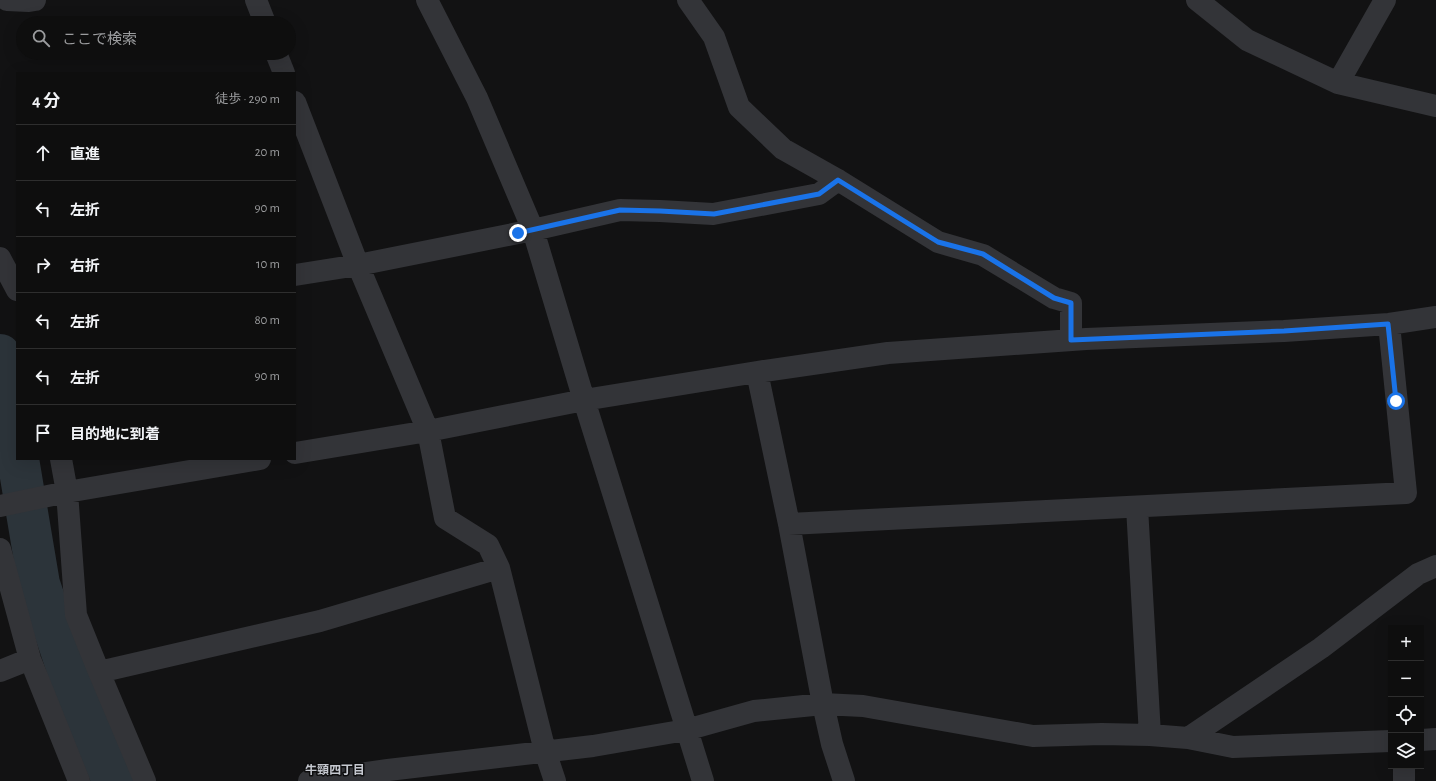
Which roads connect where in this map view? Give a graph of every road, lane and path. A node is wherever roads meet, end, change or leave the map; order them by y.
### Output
1 (7, 0) edge
2 (35, 0) edge
3 (256, 0) edge
4 (427, 0) edge
5 (688, 0) edge
6 (1197, 0) edge
7 (1385, 0) edge
8 (262, 16) edge
9 (279, 60) edge
10 (284, 72) edge
11 (1338, 83) junction
12 (296, 105) edge
13 (1436, 106) edge
14 (838, 180) junction
15 (533, 230) junction
16 (0, 258) edge
17 (358, 265) junction
18 (296, 275) edge
19 (16, 288) edge
20 (1436, 317) edge
21 (1388, 324) junction
22 (1071, 340) junction
23 (758, 372) junction
24 (584, 400) junction
25 (428, 431) junction
26 (296, 453) edge
27 (60, 460) edge
28 (254, 460) edge
29 (61, 493) junction
30 (0, 506) edge
31 (1137, 507) junction
32 (789, 524) junction
33 (0, 549) edge
34 (1436, 566) edge
35 (498, 568) junction
36 (30, 659) junction
37 (0, 671) edge
38 (99, 672) junction
39 (823, 704) junction
40 (686, 730) junction
41 (1150, 735) junction
42 (1188, 738) junction
43 (1436, 739) edge
44 (1424, 740) edge
45 (1388, 741) edge
46 (545, 751) junction
47 (1404, 769) edge
48 (79, 781) edge
49 (145, 781) edge
50 (309, 781) edge
51 (555, 781) edge
52 (703, 781) edge
53 (844, 781) edge
54 (1404, 781) edge

1 - 2 street
3 - 8 street
4 - 15 street
5 - 14 street
6 - 11 street
7 - 11 street
9 - 10 street
11 - 13 street
12 - 17 street
14 - 15 street
14 - 22 street
15 - 17 street
15 - 24 street
16 - 19 street
17 - 18 street
17 - 25 street
20 - 21 street
21 - 22 street
21 - 31 street
22 - 23 street
23 - 24 street
23 - 32 street
24 - 25 street
24 - 40 street
25 - 26 street
25 - 35 street
27 - 29 street
28 - 29 street
29 - 30 street
29 - 38 street
31 - 32 street
31 - 41 street
32 - 39 street
33 - 36 street
34 - 42 street
35 - 38 street
35 - 46 street
36 - 37 street
36 - 48 street
38 - 49 street
39 - 40 street
39 - 41 street
39 - 53 street
40 - 46 street
40 - 52 street
41 - 42 street
42 - 45 street
43 - 44 street
46 - 50 street
46 - 51 street
47 - 54 street

